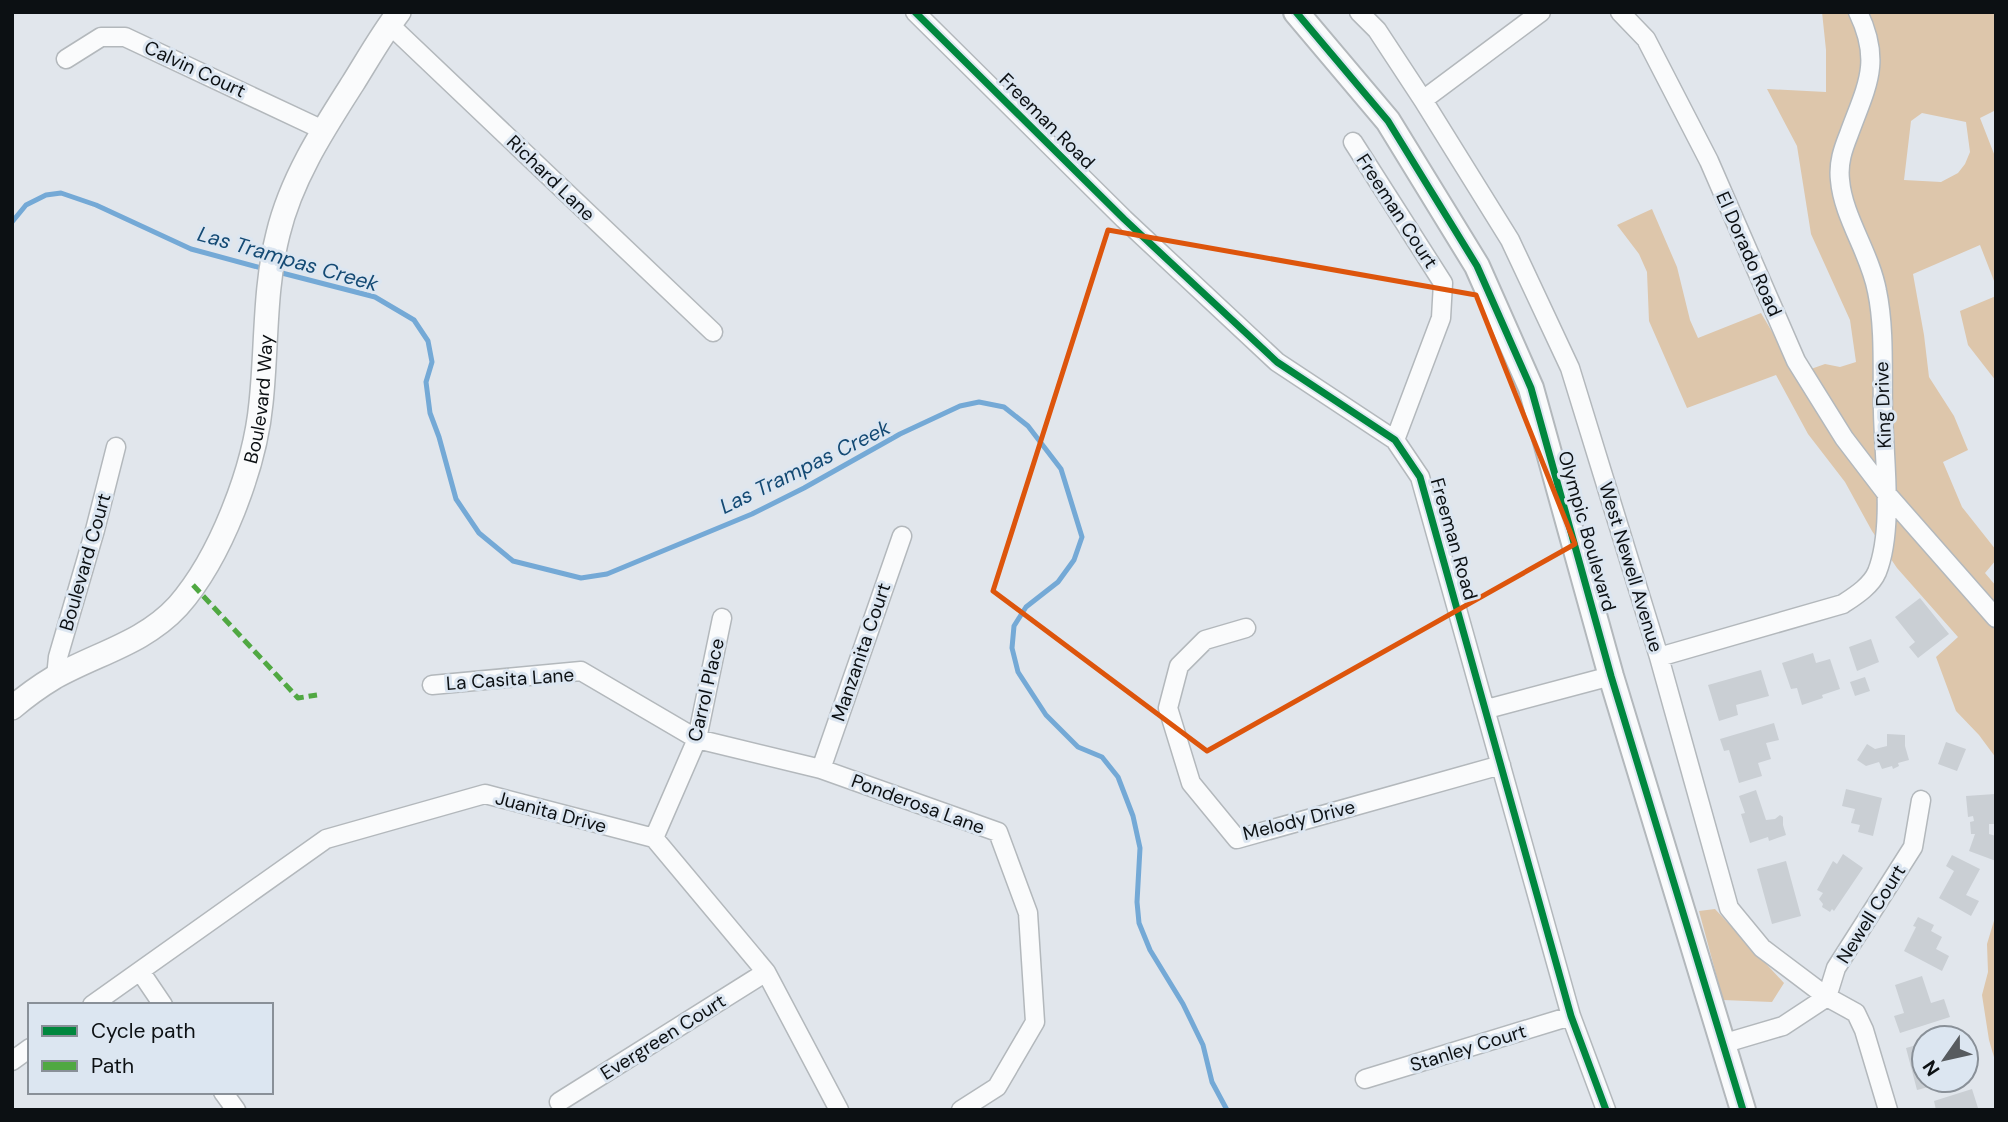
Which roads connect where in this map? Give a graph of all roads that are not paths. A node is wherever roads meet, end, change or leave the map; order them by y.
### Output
1 (915, 12) edge
2 (1296, 12) edge
3 (1359, 12) edge
4 (1541, 12) edge
5 (1619, 12) edge
6 (1858, 12) edge
7 (395, 19) edge
8 (66, 59) dead end
9 (1423, 100) junction
10 (323, 130) junction
11 (1353, 142) dead end
12 (713, 332) dead end
13 (1395, 440) junction
14 (116, 447) dead end
15 (1886, 493) junction
16 (902, 536) dead end
17 (723, 618) dead end
18 (1996, 618) edge
19 (1246, 628) dead end
20 (1659, 657) junction
21 (1611, 676) junction
22 (55, 677) junction
23 (432, 685) dead end
24 (12, 708) edge
25 (1487, 709) junction
26 (697, 739) junction
27 (1501, 765) junction
28 (821, 769) junction
29 (1921, 800) dead end
30 (654, 838) junction
31 (140, 971) junction
32 (766, 972) junction
33 (1827, 997) junction
34 (95, 1003) edge
35 (162, 1003) edge
36 (1571, 1016) junction
37 (1721, 1044) junction
38 (28, 1049) edge
39 (12, 1061) edge
40 (1365, 1079) dead end
41 (224, 1094) edge
42 (559, 1102) dead end
43 (236, 1110) edge
44 (839, 1110) edge
45 (961, 1110) edge
46 (1606, 1110) edge
47 (1743, 1110) edge
48 (1888, 1110) edge

1 - 13 street, Freeman Road
2 - 21 main road, Olympic Boulevard
3 - 9 street, West Newell Avenue
4 - 9 street
5 - 15 street, El Dorado Road
6 - 15 street, King Drive
7 - 10 street, Boulevard Way
7 - 12 street, Richard Lane
8 - 10 street, Calvin Court
9 - 20 street, West Newell Avenue
10 - 22 street, Boulevard Way
11 - 13 street, Freeman Court
13 - 25 street, Freeman Road
14 - 22 street, Boulevard Court
15 - 18 street, El Dorado Road
15 - 20 street, King Drive
16 - 28 street, Manzanita Court
17 - 26 street, Carrol Place
19 - 27 street, Melody Drive
20 - 33 street, West Newell Avenue
21 - 25 street
21 - 37 main road, Olympic Boulevard
22 - 24 street, Boulevard Way
23 - 26 street, La Casita Lane
25 - 27 street, Freeman Road
26 - 28 street, Ponderosa Lane
26 - 30 street, Carrol Place
27 - 36 street, Freeman Road
28 - 45 street, Ponderosa Lane
29 - 33 street, Newell Court
30 - 31 street, Juanita Drive
30 - 32 street
31 - 34 street, Juanita Drive
31 - 35 street
32 - 42 street, Evergreen Court
32 - 44 street
33 - 37 street
33 - 48 street, West Newell Avenue
36 - 40 street, Stanley Court
36 - 46 street, Freeman Road
37 - 47 main road, Olympic Boulevard
38 - 39 street
41 - 43 street

